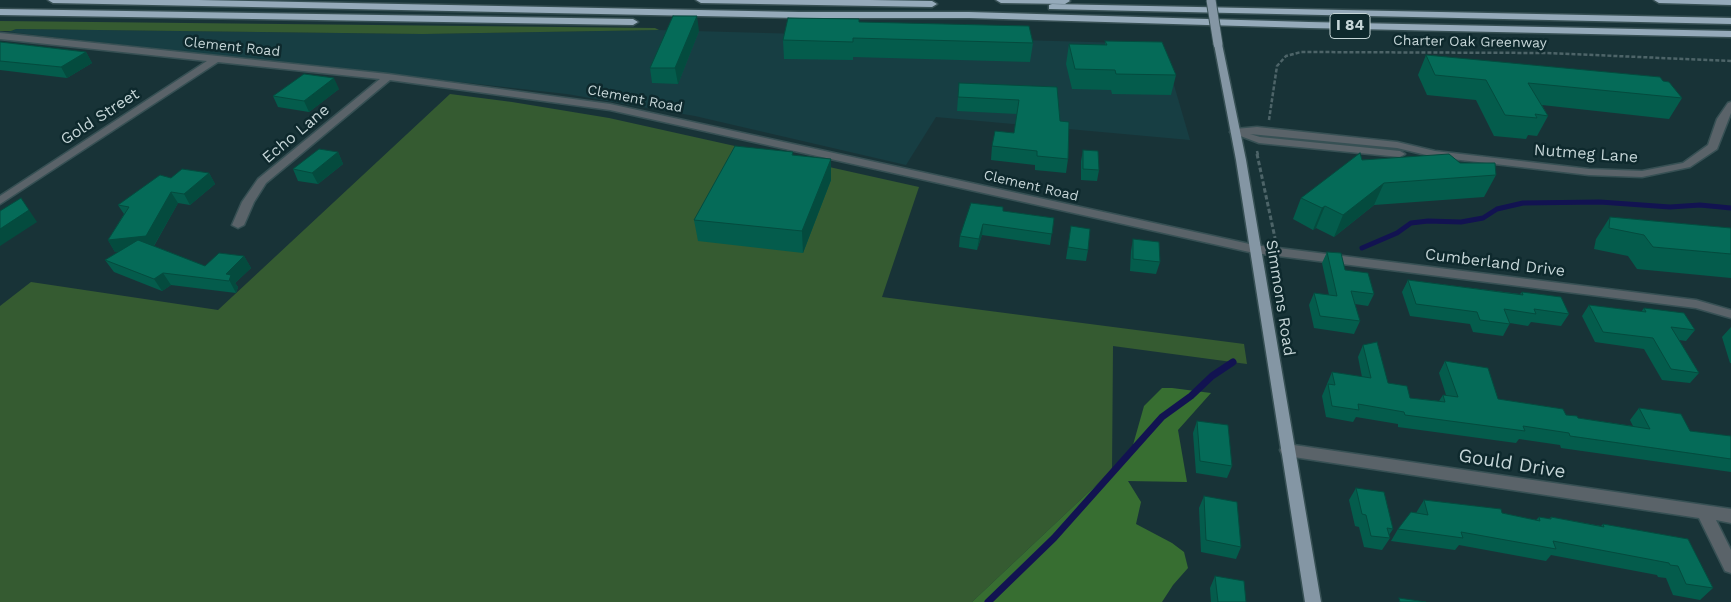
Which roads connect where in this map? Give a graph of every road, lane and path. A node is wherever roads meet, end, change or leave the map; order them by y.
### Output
1 (53, 0) edge
2 (85, 0) edge
3 (701, 0) edge
4 (1001, 0) edge
5 (1210, 0) edge
6 (1659, 0) edge
7 (1731, 2) edge
8 (1095, 8) junction
9 (0, 12) edge
10 (87, 14) junction
11 (968, 14) junction
12 (799, 15) junction
13 (1731, 15) edge
14 (0, 18) edge
15 (1731, 21) edge
16 (1731, 34) edge
17 (0, 36) edge
18 (216, 59) junction
19 (1731, 60) edge
20 (388, 77) junction
21 (1731, 105) edge
22 (1265, 128) dead end
23 (1236, 132) junction
24 (1257, 148) dead end
25 (0, 200) edge
26 (238, 224) dead end
27 (1276, 242) dead end
28 (1254, 249) junction
29 (1731, 314) edge
30 (1287, 450) junction
31 (1704, 513) junction
32 (1731, 516) edge
33 (1731, 566) edge
34 (1313, 602) edge

1 - 2 highway, I 84
2 - 12 highway, I 84
3 - 8 highway
4 - 13 highway
5 - 23 main road, Simmons Road, bridge
6 - 7 highway
8 - 11 highway
8 - 15 highway
9 - 10 highway
10 - 12 highway
10 - 14 highway
11 - 12 highway, I 84
11 - 16 highway, I 84
17 - 18 street, Clement Road
18 - 20 street, Clement Road
18 - 25 street, Gold Street
19 - 22 path, Charter Oak Greenway
20 - 26 street, Echo Lane
20 - 28 street, Clement Road
21 - 23 street, Nutmeg Lane
23 - 28 main road, Simmons Road
24 - 27 path
28 - 29 street, Cumberland Drive
28 - 30 main road, Simmons Road
30 - 31 street, Gould Drive
30 - 34 main road, Simmons Road
31 - 32 street, Gould Drive
31 - 33 street

